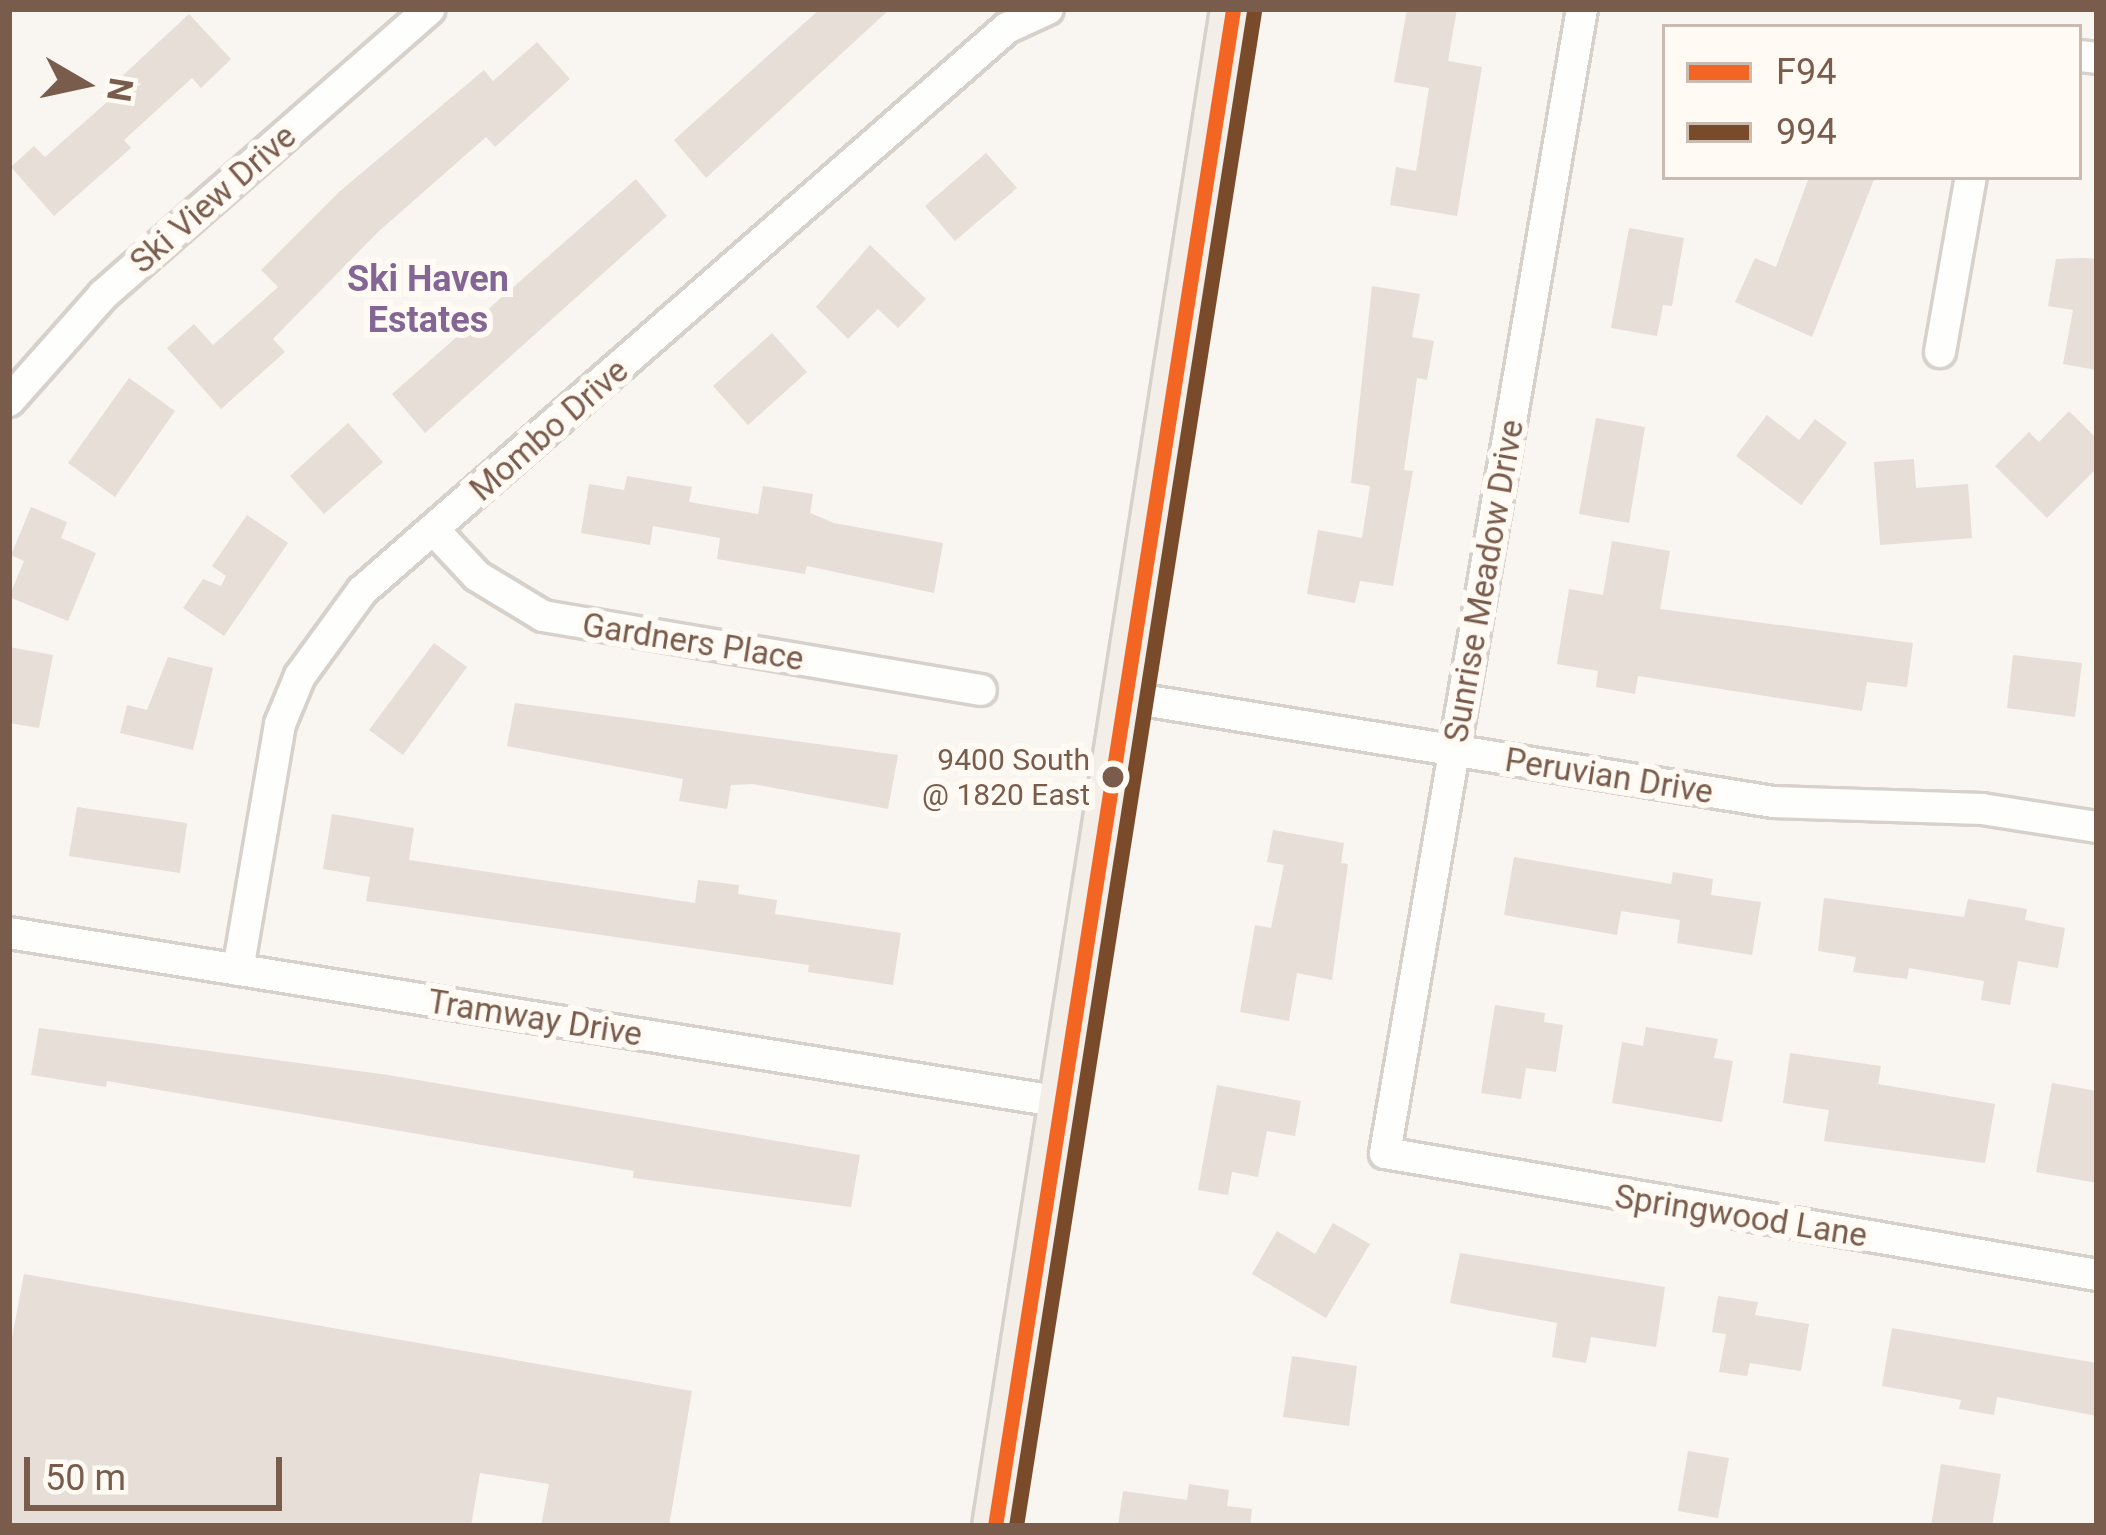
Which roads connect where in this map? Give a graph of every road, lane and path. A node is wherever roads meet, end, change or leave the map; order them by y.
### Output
1 (430, 9) edge
2 (1048, 9) edge
3 (1582, 9) edge
4 (1224, 10) edge
5 (1970, 180) edge
6 (1940, 352) dead end
7 (9, 401) edge
8 (434, 530) junction
9 (981, 689) dead end
10 (1124, 697) junction
11 (1456, 751) junction
12 (2097, 827) edge
13 (9, 933) edge
14 (238, 970) junction
15 (1062, 1102) junction
16 (1385, 1154) joint
17 (2097, 1275) edge
18 (995, 1526) edge

1 - 7 street, Ski View Drive
2 - 8 street, Mombo Drive
3 - 11 street, Sunrise Meadow Drive
4 - 10 main road
5 - 6 street
8 - 9 street, Gardners Place
8 - 14 street, Mombo Drive
10 - 11 street, Peruvian Drive
10 - 15 main road
11 - 12 street, Peruvian Drive
11 - 16 street, Sunrise Meadow Drive
13 - 14 street, Tramway Drive
14 - 15 street, Tramway Drive
15 - 18 main road
16 - 17 street, Springwood Lane

